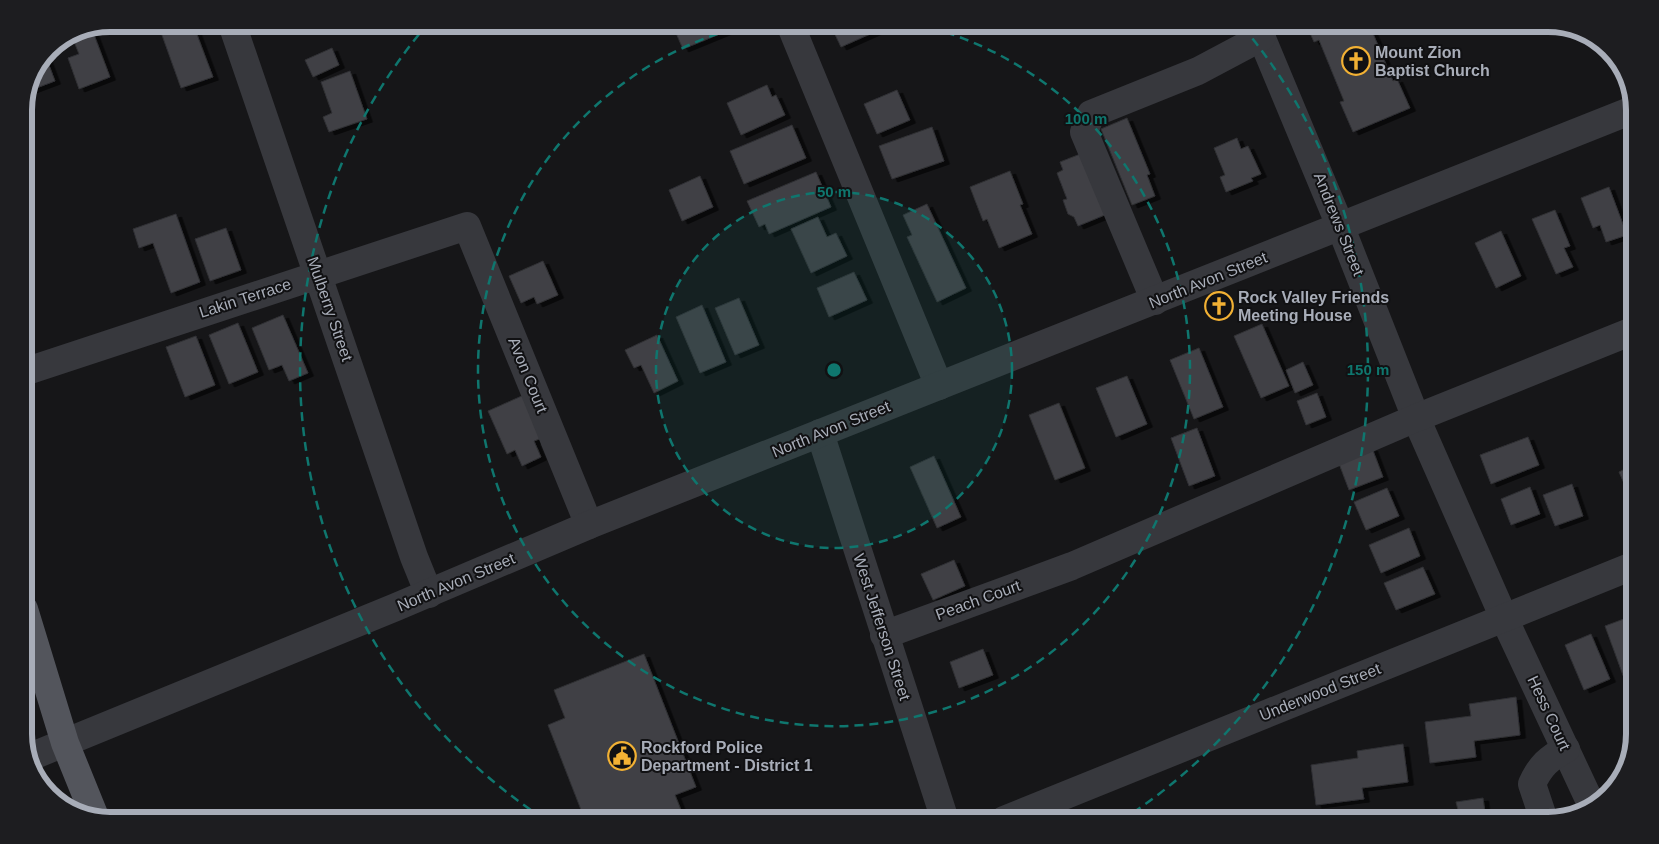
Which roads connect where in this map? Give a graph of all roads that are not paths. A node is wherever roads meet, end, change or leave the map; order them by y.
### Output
1 (235, 33) edge
2 (794, 33) edge
3 (1255, 33) edge
4 (1260, 33) edge
5 (1626, 113) edge
6 (467, 226) joint
7 (1341, 228) junction
8 (318, 274) junction
9 (1154, 301) junction
10 (1626, 334) edge
11 (33, 369) edge
12 (939, 386) junction
13 (1416, 418) junction
14 (820, 432) junction
15 (589, 525) junction
16 (1626, 568) edge
17 (429, 594) junction
18 (1504, 618) junction
19 (884, 635) junction
20 (33, 638) edge
21 (65, 743) junction
22 (1566, 749) junction
23 (36, 755) edge
24 (1589, 800) edge
25 (92, 809) edge
26 (942, 812) edge
27 (1024, 812) edge
28 (1541, 812) edge

1 - 8 street, Mulberry Street
2 - 12 street
3 - 9 street
4 - 7 street, Andrews Street
5 - 7 street, North Avon Street
6 - 8 street, Lakin Terrace
6 - 15 street, Avon Court
7 - 9 street, North Avon Street
7 - 13 street, Andrews Street
8 - 11 street, Lakin Terrace
8 - 17 street, Mulberry Street
9 - 12 street, North Avon Street
10 - 13 street, Peach Court
12 - 14 street, North Avon Street
13 - 18 street, Andrews Street
13 - 19 street, Peach Court
14 - 15 street, North Avon Street
14 - 19 street, West Jefferson Street
15 - 17 street, North Avon Street
16 - 18 street, Underwood Street
17 - 21 street, North Avon Street
18 - 22 street, Hess Court
18 - 27 street, Underwood Street
19 - 26 street, West Jefferson Street
20 - 21 main road
21 - 23 street, North Avon Street
21 - 25 main road
22 - 24 street, Hess Court
22 - 28 street

